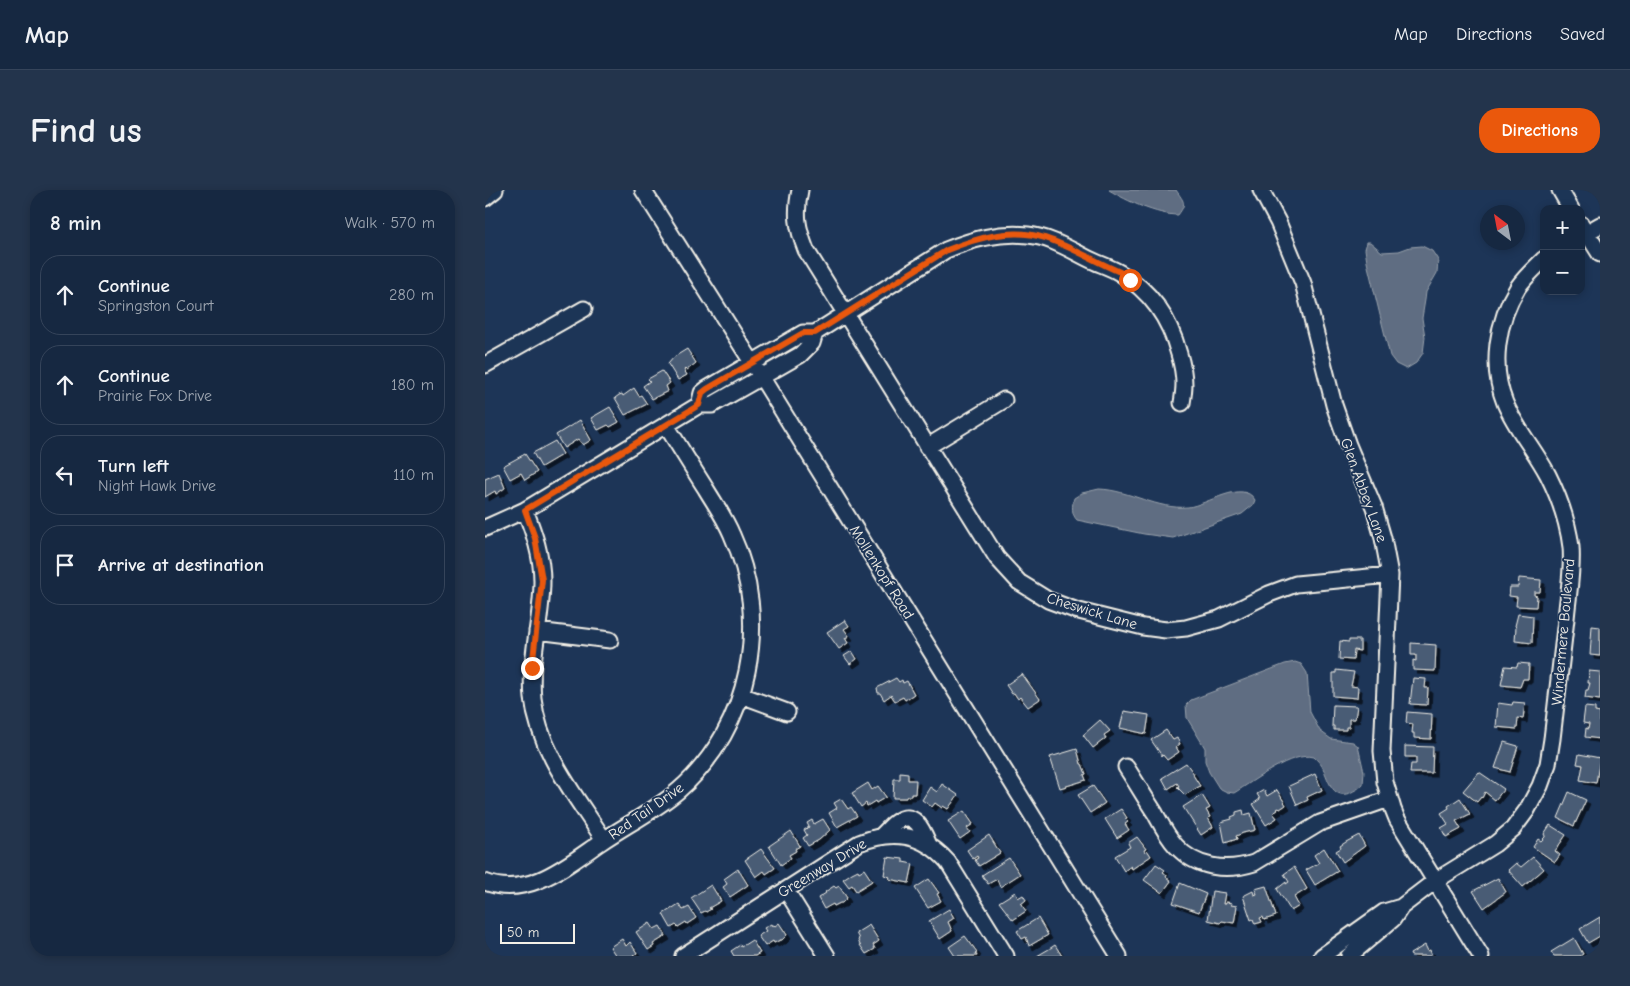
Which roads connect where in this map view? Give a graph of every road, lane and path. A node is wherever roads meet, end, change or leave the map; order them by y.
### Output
1 (495, 190) edge
2 (643, 190) edge
3 (800, 190) edge
4 (1261, 190) edge
5 (1560, 190) edge
6 (485, 198) edge
7 (1569, 205) edge
8 (1600, 224) edge
9 (1585, 230) edge
10 (1585, 234) edge
11 (1600, 254) edge
12 (1540, 263) edge
13 (584, 309) dead end
14 (845, 314) junction
15 (815, 333) junction
16 (752, 363) junction
17 (485, 365) edge
18 (762, 378) junction
19 (1004, 400) dead end
20 (1182, 404) dead end
21 (699, 405) junction
22 (666, 425) junction
23 (927, 447) junction
24 (525, 510) junction
25 (485, 528) edge
26 (1390, 575) junction
27 (537, 632) junction
28 (610, 640) dead end
29 (741, 695) junction
30 (787, 712) dead end
31 (1126, 767) dead end
32 (1389, 799) junction
33 (603, 840) junction
34 (1435, 881) junction
35 (488, 883) edge
36 (786, 890) junction
37 (1401, 906) junction
38 (683, 956) edge
39 (827, 956) edge
40 (1006, 956) edge
41 (1119, 956) edge
42 (1322, 956) edge
43 (1349, 956) edge
44 (1481, 956) edge

1 - 6 street
2 - 16 street, Mollenkopf Road
3 - 14 street
4 - 26 street, Glen Abbey Lane
5 - 7 street
8 - 9 street
10 - 11 street
12 - 34 street, Windermere Boulevard
13 - 17 street
14 - 15 street
14 - 20 street
14 - 23 street, Cheswick Lane
15 - 16 street
15 - 18 street
16 - 18 street, Mollenkopf Road
16 - 21 street
18 - 21 street
18 - 41 street, Mollenkopf Road
19 - 23 street
21 - 22 street
22 - 24 street
22 - 29 street, Red Tail Drive
23 - 26 street, Cheswick Lane
24 - 25 street
24 - 27 street
26 - 32 street, Glen Abbey Lane
27 - 28 street
27 - 33 street
29 - 30 street
29 - 33 street, Red Tail Drive
31 - 32 street
32 - 34 street, Glen Abbey Lane
33 - 35 street, Red Tail Drive
34 - 37 street, Windermere Boulevard
34 - 44 street, Glen Abbey Lane
36 - 38 street, Greenway Drive
36 - 39 street
36 - 40 street, Greenway Drive
37 - 42 street, Windermere Boulevard
37 - 43 street, Windermere Boulevard

